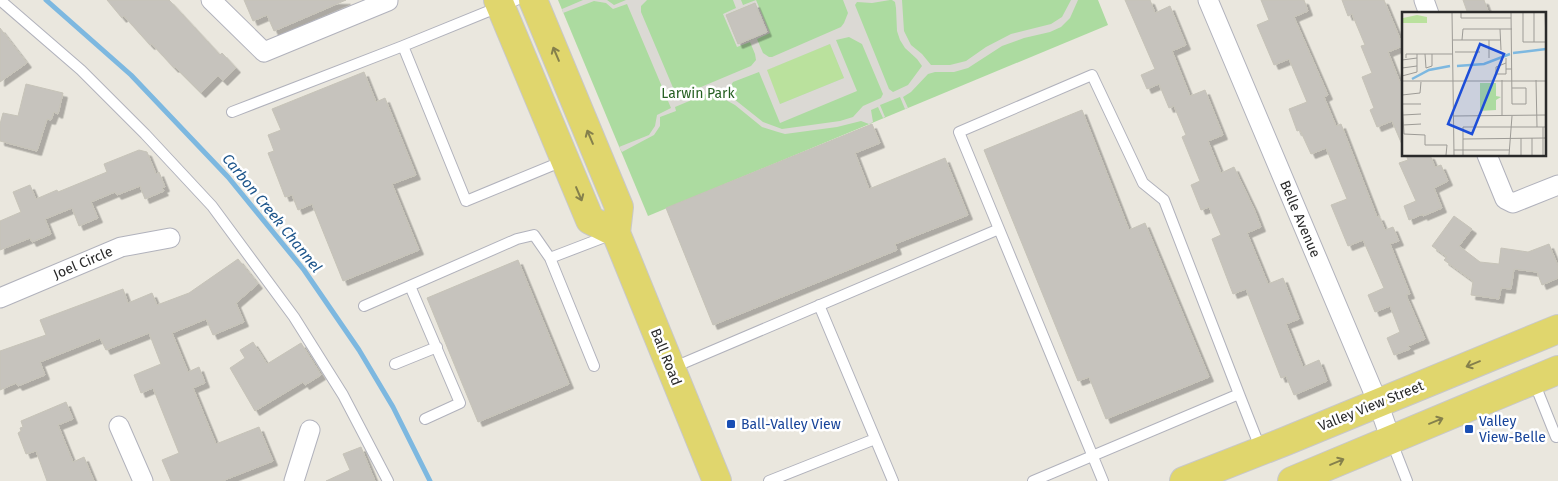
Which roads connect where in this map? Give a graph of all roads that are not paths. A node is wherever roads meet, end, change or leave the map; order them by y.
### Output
1 (0, 0) edge
2 (211, 0) edge
3 (388, 0) edge
4 (533, 0) edge
5 (1208, 0) edge
6 (1424, 0) edge
7 (505, 2) edge
8 (1429, 12) edge
9 (403, 46) junction
10 (232, 112) dead end
11 (1487, 156) edge
12 (565, 160) junction
13 (1558, 185) edge
14 (999, 229) junction
15 (616, 233) junction
16 (170, 238) dead end
17 (550, 258) junction
18 (410, 286) junction
19 (0, 298) edge
20 (819, 305) junction
21 (364, 306) dead end
22 (1558, 329) edge
23 (437, 347) junction
24 (395, 364) dead end
25 (594, 366) dead end
26 (671, 368) junction
27 (1558, 370) edge
28 (1534, 381) junction
29 (1239, 394) junction
30 (1378, 403) junction
31 (425, 419) dead end
32 (119, 426) dead end
33 (310, 430) dead end
34 (1556, 437) dead end
35 (875, 439) junction
36 (1391, 440) junction
37 (1261, 451) junction
38 (1093, 456) junction
39 (783, 478) edge
40 (143, 481) edge
41 (294, 481) edge
42 (388, 481) edge
43 (717, 481) edge
44 (769, 481) edge
45 (893, 481) edge
46 (1033, 481) edge
47 (1103, 481) edge
48 (1184, 481) edge
49 (1292, 481) edge
50 (1407, 481) edge

1 - 42 lane
2 - 3 street
15 -> 4 main road, Ball Road
5 - 30 street, Belle Avenue
6 - 8 street
7 - 9 lane
7 - 12 main road
9 - 10 lane
9 - 12 lane
11 - 13 street
12 -> 15 main road
14 - 20 lane
14 - 29 lane
14 - 38 lane
15 - 17 lane
15 - 26 main road, Ball Road
16 - 19 street, Joel Circle
17 - 18 lane
17 - 25 lane
18 - 21 lane
18 - 23 lane
20 - 26 lane
20 - 35 lane
22 -> 30 main road, Valley View Street
23 - 24 lane
23 - 31 lane
26 - 43 main road, Ball Road
27 - 28 main road
28 - 34 lane
36 -> 28 main road
29 - 37 lane
29 - 38 lane
30 - 36 street, Belle Avenue
30 - 37 main road, Valley View Street
32 - 40 street
33 - 41 street
35 - 39 lane
35 - 45 lane
49 -> 36 main road
36 - 50 lane
37 - 48 main road, Valley View Street
38 - 46 lane
38 - 47 lane
39 - 44 lane

